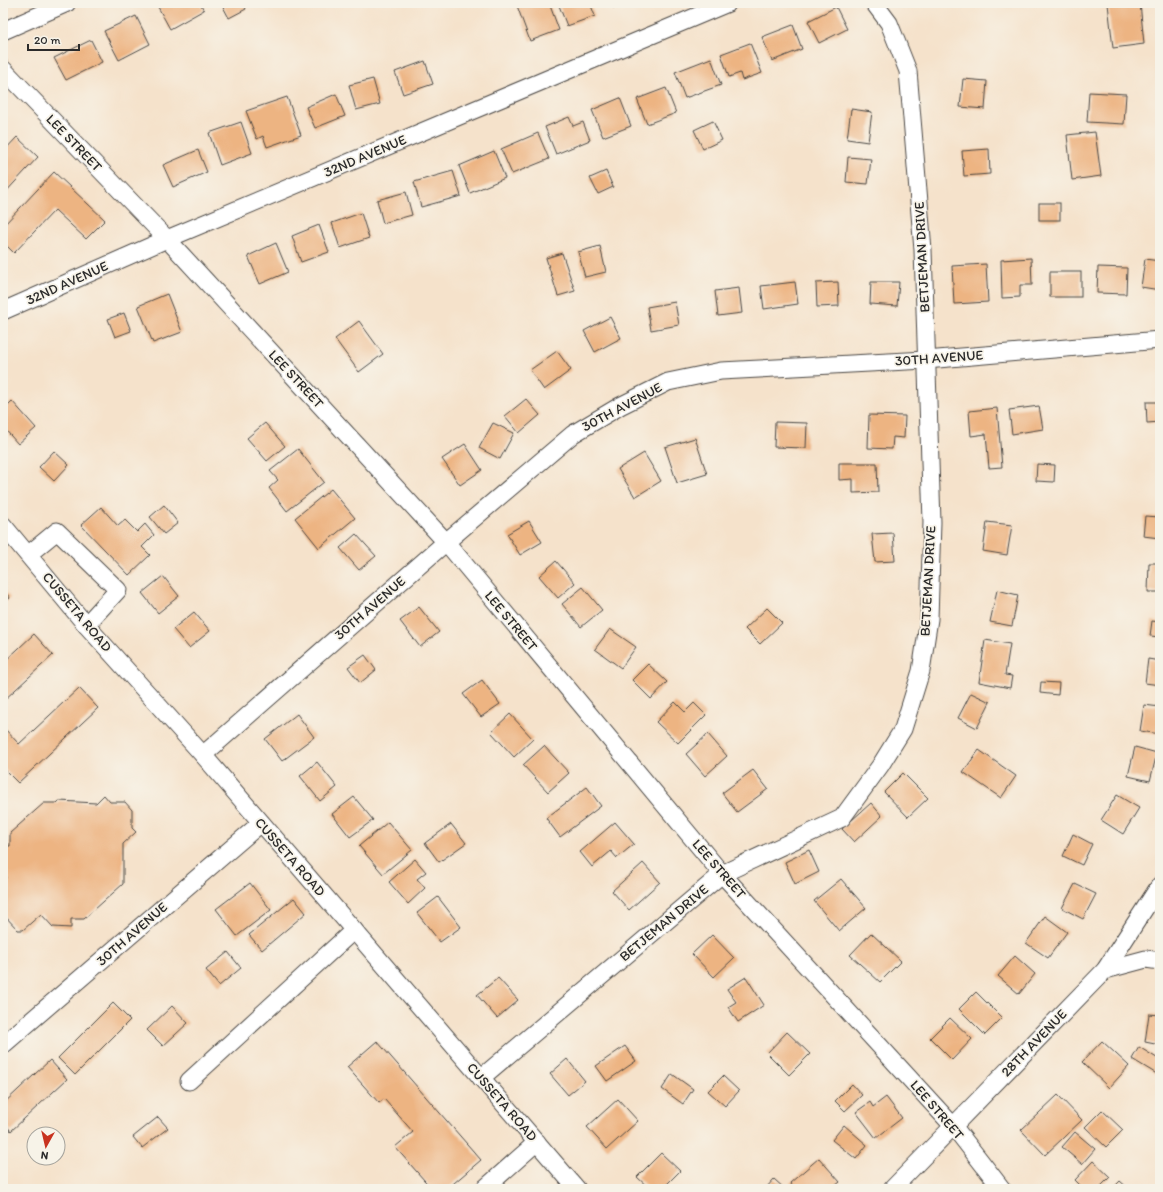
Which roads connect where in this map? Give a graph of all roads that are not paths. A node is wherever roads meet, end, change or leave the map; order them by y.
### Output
1 (67, 3) edge
2 (728, 3) edge
3 (874, 3) edge
4 (3, 31) edge
5 (3, 69) edge
6 (167, 239) junction
7 (3, 311) edge
8 (1160, 340) edge
9 (926, 360) junction
10 (3, 525) edge
11 (446, 542) junction
12 (29, 554) junction
13 (86, 625) junction
14 (203, 754) junction
15 (260, 823) junction
16 (722, 874) junction
17 (1160, 885) edge
18 (354, 930) junction
19 (1160, 961) edge
20 (1105, 970) junction
21 (3, 1045) edge
22 (482, 1078) junction
23 (188, 1081) dead end
24 (954, 1127) junction
25 (537, 1142) junction
26 (484, 1189) edge
27 (577, 1189) edge
28 (892, 1189) edge
29 (1002, 1189) edge

1 - 4 street
2 - 6 street, 32ND AVENUE
3 - 9 street, BETJEMAN DRIVE
5 - 6 street, LEE STREET
6 - 7 street, 32ND AVENUE
6 - 11 street, LEE STREET
8 - 9 street, 30TH AVENUE
9 - 11 street, 30TH AVENUE
9 - 16 street, BETJEMAN DRIVE
10 - 12 street, CUSSETA ROAD
11 - 14 street, 30TH AVENUE
11 - 16 street, LEE STREET
12 - 13 street, CUSSETA ROAD
12 - 13 street
13 - 14 street, CUSSETA ROAD
14 - 15 street, CUSSETA ROAD
15 - 18 street, CUSSETA ROAD
15 - 21 street, 30TH AVENUE
16 - 22 street, BETJEMAN DRIVE
16 - 24 street, LEE STREET
17 - 20 street, 28TH AVENUE
18 - 22 street, CUSSETA ROAD
18 - 23 street
19 - 20 street
20 - 24 street, 28TH AVENUE
22 - 25 street, CUSSETA ROAD
24 - 28 street, 28TH AVENUE
24 - 29 street, LEE STREET
25 - 26 street
25 - 27 street, CUSSETA ROAD

